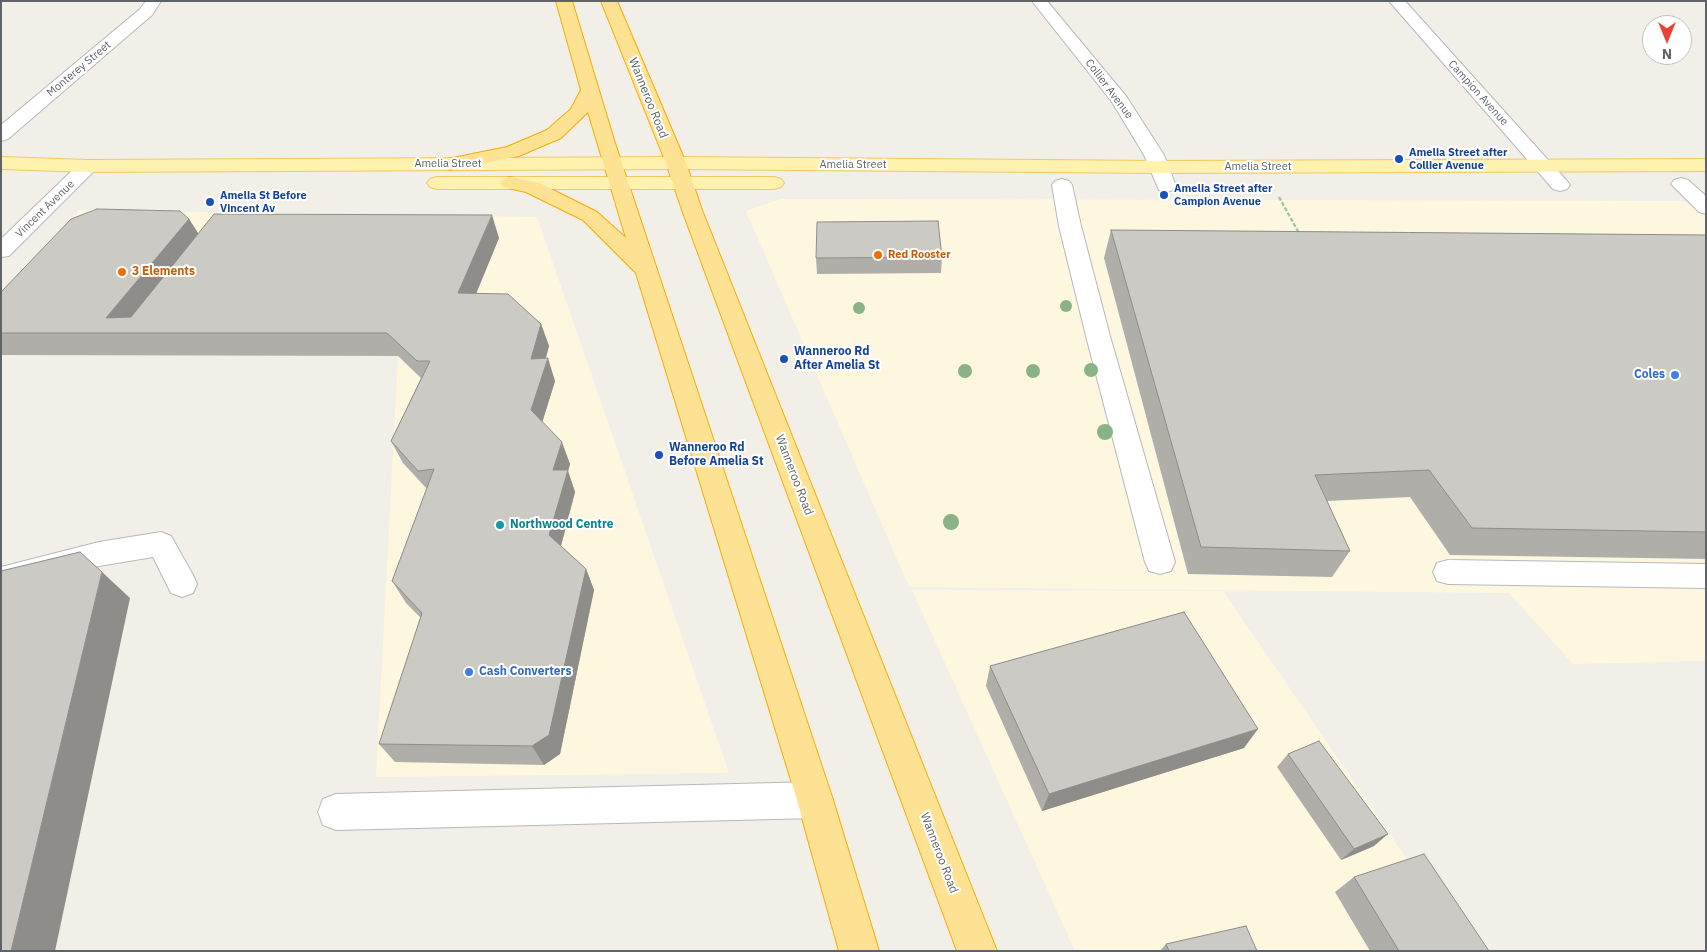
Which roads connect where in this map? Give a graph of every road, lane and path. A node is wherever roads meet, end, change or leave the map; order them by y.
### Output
1 (154, 1) edge
2 (564, 1) edge
3 (608, 1) edge
4 (1039, 1) edge
5 (1396, 1) edge
6 (591, 88) junction
7 (1, 135) edge
8 (1, 163) edge
9 (676, 163) junction
10 (450, 164) junction
11 (614, 164) junction
12 (1706, 165) edge
13 (88, 166) junction
14 (1544, 167) junction
15 (1163, 176) junction
16 (1, 181) edge
17 (71, 183) junction
18 (380, 183) dead end
19 (420, 183) dead end
20 (510, 183) junction
21 (620, 183) junction
22 (797, 183) dead end
23 (684, 184) junction
24 (1672, 184) joint
25 (1706, 184) edge
26 (1052, 185) joint
27 (1299, 185) dead end
28 (1530, 185) dead end
29 (1569, 185) joint
30 (1270, 189) junction
31 (1706, 208) edge
32 (1304, 242) edge
33 (1, 251) edge
34 (648, 272) junction
35 (1160, 562) dead end
36 (1448, 572) dead end
37 (1706, 576) edge
38 (1, 580) edge
39 (182, 584) dead end
40 (815, 800) junction
41 (336, 812) dead end
42 (859, 951) edge
43 (977, 951) edge

1 - 7 street, Monterey Street
2 - 6 highway
3 - 9 highway, Wanneroo Road
4 - 15 street, Collier Avenue
5 - 14 street, Campion Avenue
6 - 10 highway
6 - 11 highway
8 - 13 main road, Amelia Street
9 - 11 main road, Amelia Street
9 - 15 main road, Amelia Street
9 - 23 highway, Wanneroo Road
10 - 11 main road, Amelia Street
10 - 13 main road, Amelia Street
11 - 21 highway
12 - 14 main road, Amelia Street
13 - 17 street, Vincent Avenue
14 - 15 main road, Amelia Street
14 - 29 street, Campion Avenue
15 - 26 main road, Amelia Street
15 - 30 main road, Amelia Street
16 - 17 main road
17 - 18 main road
17 - 33 street, Vincent Avenue
19 - 20 main road, Amelia Street
20 - 21 main road, Amelia Street
20 - 34 highway
21 - 23 main road, Amelia Street
21 - 34 highway
22 - 23 main road, Amelia Street
23 - 43 highway, Wanneroo Road
24 - 25 main road
24 - 31 street
26 - 35 street
27 - 30 main road, Amelia Street
28 - 29 main road
30 - 32 path
34 - 40 highway
36 - 37 street
38 - 39 street
40 - 41 street
40 - 42 highway

